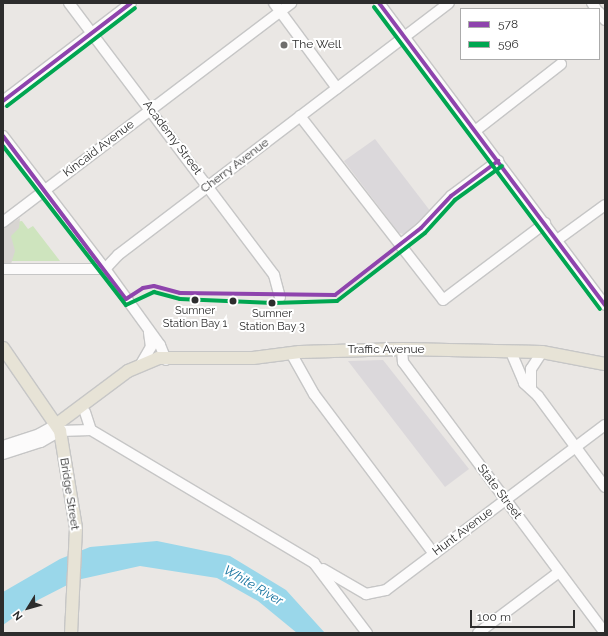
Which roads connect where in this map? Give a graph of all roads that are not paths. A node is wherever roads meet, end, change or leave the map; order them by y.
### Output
1 (69, 3) edge
2 (132, 3) edge
3 (274, 3) edge
4 (292, 3) edge
5 (379, 3) edge
6 (449, 3) edge
7 (280, 12) junction
8 (92, 33) junction
9 (404, 37) junction
10 (561, 64) dead end
11 (337, 88) junction
12 (3, 101) edge
13 (151, 110) junction
14 (300, 116) junction
15 (475, 130) junction
16 (3, 136) edge
17 (498, 161) junction
18 (208, 186) junction
19 (45, 191) junction
20 (605, 205) edge
21 (3, 222) edge
22 (545, 223) junction
23 (557, 240) junction
24 (400, 245) junction
25 (3, 269) edge
26 (105, 269) junction
27 (280, 297) dead end
28 (605, 305) edge
29 (148, 330) junction
30 (402, 349) junction
31 (511, 352) junction
32 (542, 352) junction
33 (5, 353) edge
34 (291, 353) junction
35 (166, 360) junction
36 (604, 362) edge
37 (141, 364) junction
38 (531, 388) junction
39 (85, 412) junction
40 (68, 420) junction
41 (605, 425) edge
42 (58, 427) junction
43 (91, 430) junction
44 (3, 446) edge
45 (576, 448) junction
46 (3, 454) edge
47 (605, 487) edge
48 (505, 500) junction
49 (434, 554) junction
50 (314, 563) junction
51 (559, 572) junction
52 (71, 633) edge
53 (367, 633) edge
54 (478, 633) edge
55 (605, 633) edge

1 - 8 street, Academy Street
2 - 8 street
3 - 7 street
4 - 7 street, Kincaid Avenue
5 - 9 street
6 - 9 street, Cherry Avenue
7 - 11 street
7 - 13 street, Kincaid Avenue
8 - 12 street
8 - 13 street, Academy Street
9 - 11 street, Cherry Avenue
9 - 15 street
10 - 15 street
11 - 14 street, Cherry Avenue
13 - 18 street, Academy Street
13 - 19 street, Kincaid Avenue
14 - 18 street, Cherry Avenue
14 - 24 street
15 - 17 street
16 - 19 street
17 - 22 street
17 - 24 street
18 - 26 street, Cherry Avenue
18 - 27 street, Academy Street
19 - 21 street, Kincaid Avenue
19 - 26 street
20 - 23 street
22 - 23 street
22 - 24 street
23 - 28 street
25 - 26 street
26 - 29 street
29 - 35 street
29 - 37 street
30 - 31 main road, Traffic Avenue
30 - 34 main road, Traffic Avenue
30 - 48 street, State Street
31 - 32 main road, Traffic Avenue
31 - 38 street
32 - 36 main road, Traffic Avenue
32 - 38 street
33 - 42 main road
34 - 35 main road, Traffic Avenue
34 - 49 street
35 - 37 main road, Traffic Avenue
35 - 39 main road
37 - 40 main road, Traffic Avenue
38 - 45 street
39 - 40 main road
39 - 43 street
40 - 42 main road
41 - 45 street, Hunt Avenue
42 - 43 street
42 - 44 street
42 - 46 street
42 - 52 main road, Bridge Street
43 - 50 street, Hunt Avenue
45 - 47 street
45 - 48 street, Hunt Avenue
48 - 49 street, Hunt Avenue
48 - 51 street, State Street
49 - 50 street, Hunt Avenue
50 - 53 street
51 - 54 street
51 - 55 street, State Street

